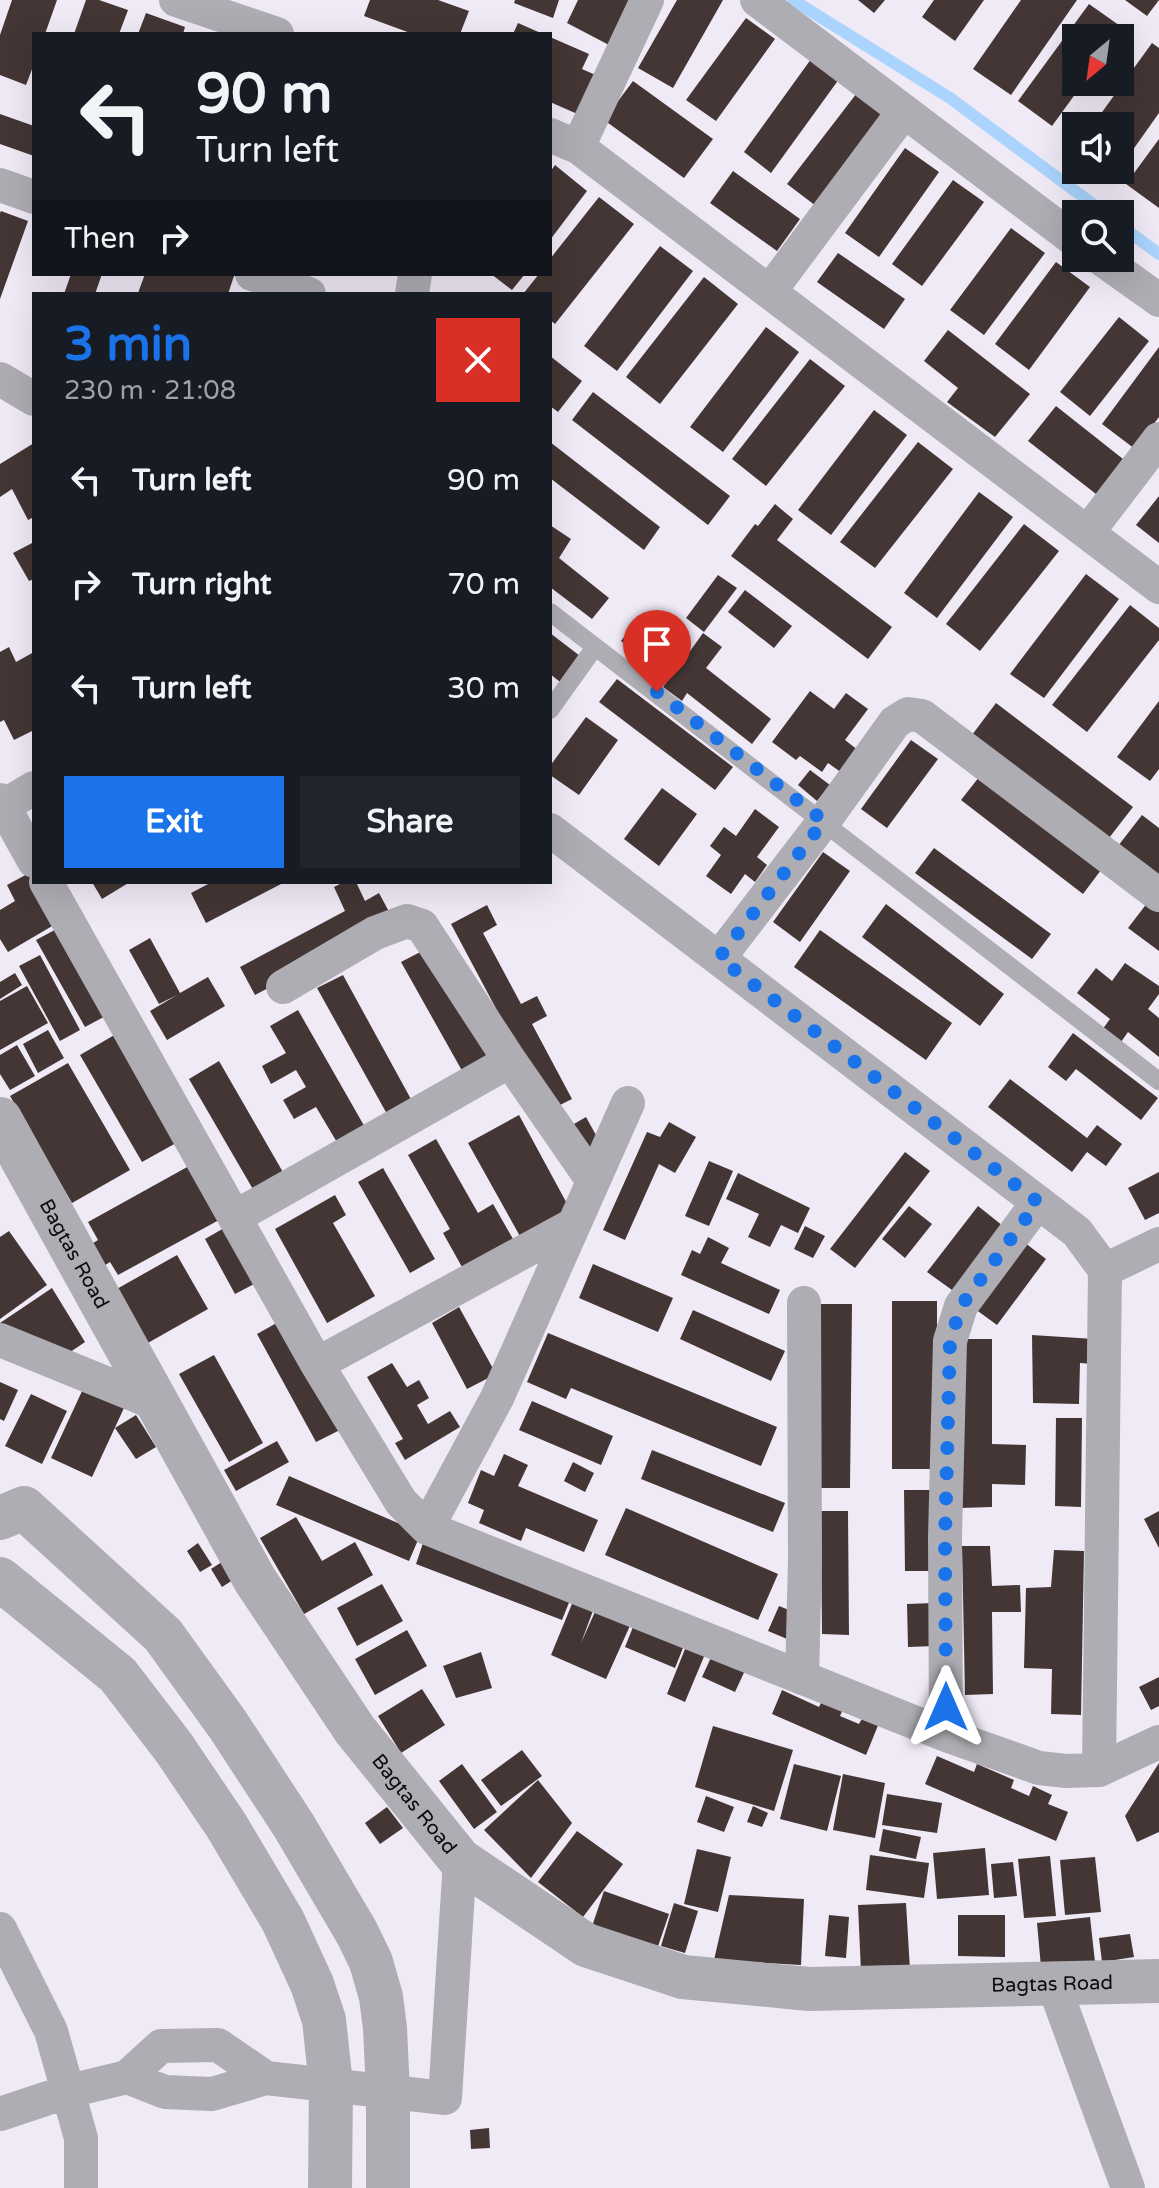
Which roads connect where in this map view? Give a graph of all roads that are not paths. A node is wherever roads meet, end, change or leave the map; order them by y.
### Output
1 (176, 0) edge
2 (647, 0) edge
3 (757, 0) edge
4 (271, 32) edge
5 (904, 111) junction
6 (564, 141) edge
7 (0, 185) edge
8 (32, 196) edge
9 (1062, 230) edge
10 (1120, 272) edge
11 (258, 276) edge
12 (770, 291) junction
13 (303, 292) edge
14 (1159, 300) edge
15 (0, 379) edge
16 (32, 398) edge
17 (1159, 439) edge
18 (1088, 532) junction
19 (1159, 587) edge
20 (552, 614) edge
21 (595, 647) junction
22 (552, 707) edge
23 (32, 789) edge
24 (1, 805) edge
25 (824, 821) junction
26 (552, 832) edge
27 (32, 858) edge
28 (47, 884) edge
29 (1159, 895) edge
30 (719, 958) junction
31 (283, 987) dead end
32 (510, 1061) junction
33 (1159, 1081) edge
34 (628, 1103) dead end
35 (0, 1119) edge
36 (593, 1181) junction
37 (1038, 1202) junction
38 (235, 1217) junction
39 (573, 1225) junction
40 (1159, 1244) edge
41 (1105, 1270) junction
42 (804, 1303) dead end
43 (0, 1340) edge
44 (317, 1364) junction
45 (157, 1404) junction
46 (0, 1518) edge
47 (427, 1528) junction
48 (0, 1579) edge
49 (802, 1678) junction
50 (946, 1735) junction
51 (1159, 1742) edge
52 (1099, 1770) junction
53 (460, 1860) junction
54 (2, 1937) edge
55 (1159, 1981) edge
56 (1053, 1983) junction
57 (127, 2077) junction
58 (266, 2078) junction
59 (331, 2085) junction
60 (69, 2091) junction
61 (388, 2092) junction
62 (0, 2114) edge
63 (81, 2188) edge
64 (330, 2188) edge
65 (388, 2188) edge
66 (1128, 2188) edge

1 - 4 street
2 - 6 street
3 - 5 street
5 - 9 street
5 - 12 street
6 - 12 street
7 - 8 street
10 - 14 street
11 - 13 street
12 - 18 street
15 - 16 street
17 - 18 street
18 - 19 street
20 - 21 lane
21 - 22 lane
21 - 25 lane
23 - 24 street
24 - 27 street
25 - 29 street
25 - 30 street
25 - 33 lane
26 - 30 street
28 - 38 street
30 - 37 street
31 - 32 street
32 - 36 street
32 - 38 street
34 - 36 street
35 - 45 street, Bagtas Road
36 - 39 street
37 - 41 street
37 - 50 street
38 - 44 street
39 - 44 street
39 - 47 street
40 - 41 street
41 - 52 street
42 - 49 street
43 - 45 street
44 - 47 street
45 - 53 street, Bagtas Road
46 - 61 street
47 - 49 street
48 - 59 street
49 - 50 street
50 - 52 street
51 - 52 street
53 - 56 street, Bagtas Road
53 - 61 street
54 - 60 street
55 - 56 street, Bagtas Road
56 - 66 street
57 - 58 street
57 - 58 street
57 - 60 street
58 - 59 street
59 - 61 street
59 - 64 street
60 - 62 street
60 - 63 street
61 - 65 street

